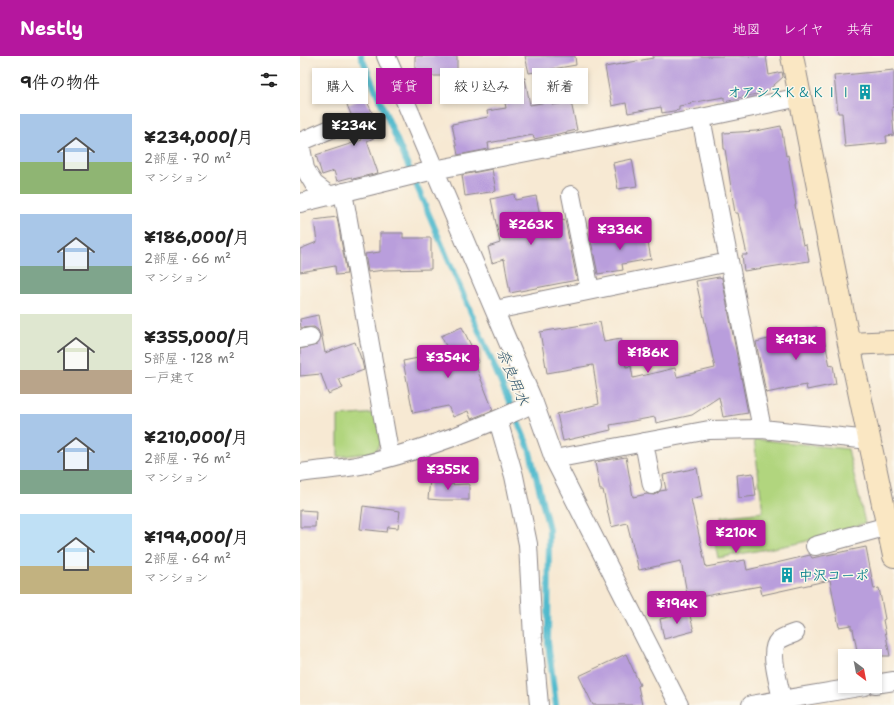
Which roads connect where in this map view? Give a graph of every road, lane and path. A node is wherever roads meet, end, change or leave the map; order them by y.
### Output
1 (386, 56) edge
2 (792, 56) edge
3 (800, 96) junction
4 (701, 118) junction
5 (340, 125) dead end
6 (300, 142) edge
7 (434, 170) junction
8 (336, 194) junction
9 (571, 195) dead end
10 (300, 204) edge
11 (729, 262) junction
12 (590, 290) junction
13 (495, 310) junction
14 (894, 342) edge
15 (849, 344) junction
16 (534, 403) junction
17 (498, 420) junction
18 (762, 429) junction
19 (870, 440) junction
20 (644, 442) junction
21 (390, 457) junction
22 (554, 459) junction
23 (300, 472) edge
24 (652, 486) dead end
25 (888, 526) junction
26 (815, 546) dead end
27 (894, 556) edge
28 (795, 633) dead end
29 (894, 681) edge
30 (882, 683) edge
31 (838, 691) edge
32 (782, 700) junction
33 (539, 705) edge
34 (679, 705) edge
35 (751, 705) edge

1 - 7 street
2 - 3 street
3 - 4 street
3 - 15 street
4 - 7 street
4 - 11 street
5 - 6 street
6 - 8 street
7 - 8 street
7 - 13 street
8 - 10 street
8 - 21 street
9 - 12 street
11 - 12 street
11 - 18 street
12 - 13 street
13 - 16 street
14 - 15 street
15 - 19 street
16 - 17 street
16 - 22 street
17 - 21 street
17 - 33 street
18 - 19 street
18 - 20 street
19 - 25 street
20 - 22 street
20 - 24 street
21 - 23 street
22 - 34 street
25 - 26 street
25 - 27 street
28 - 32 street
29 - 30 street
31 - 32 street
32 - 35 street

